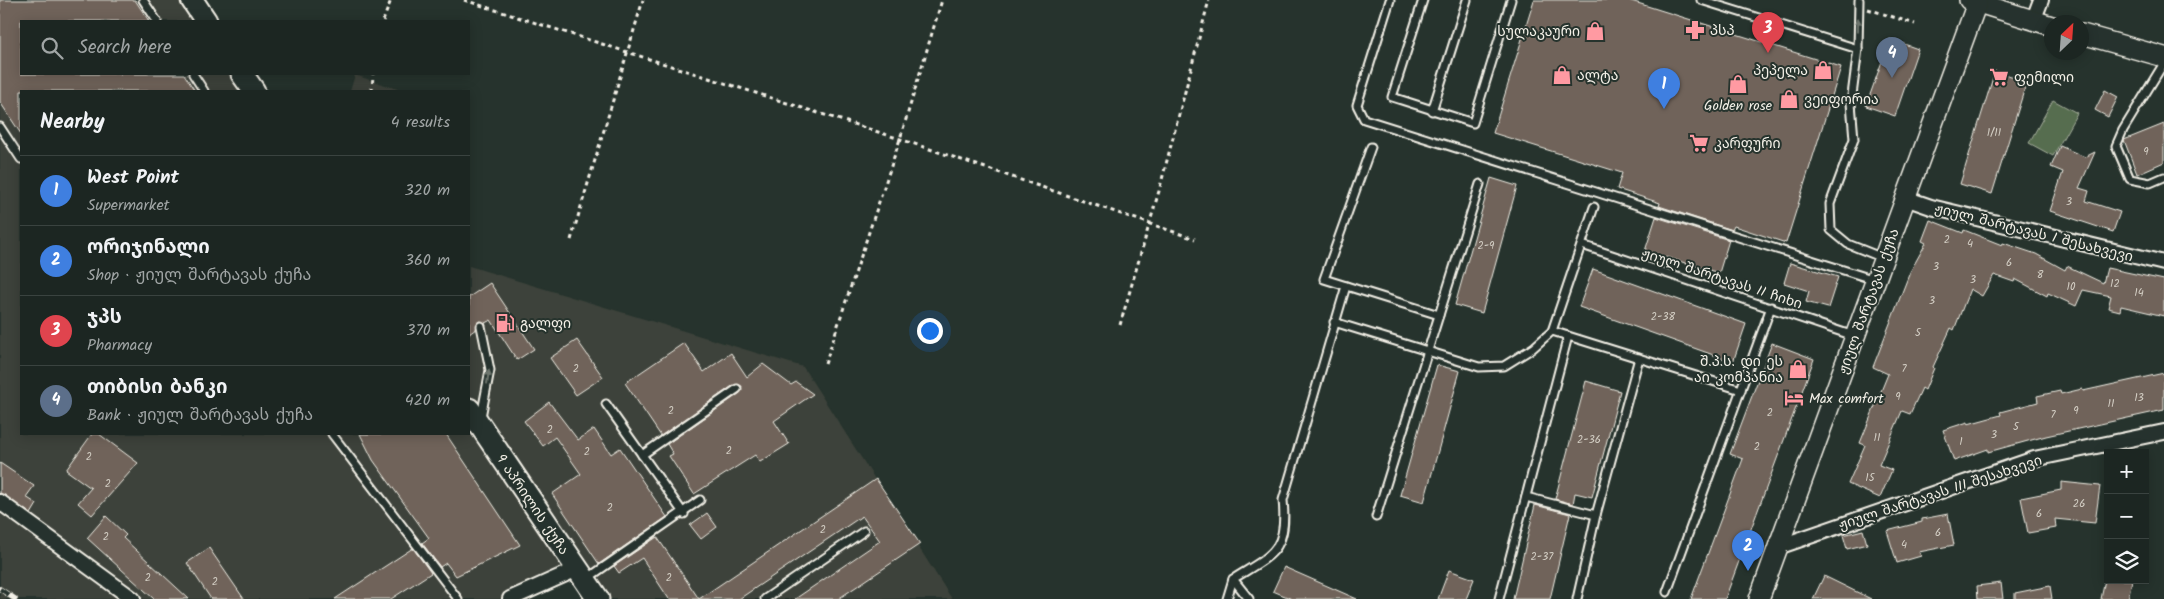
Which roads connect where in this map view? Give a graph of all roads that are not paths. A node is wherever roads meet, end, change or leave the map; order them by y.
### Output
1 (142, 0) edge
2 (192, 0) edge
3 (1390, 0) edge
4 (1423, 0) edge
5 (1467, 0) edge
6 (1511, 0) edge
7 (1701, 0) edge
8 (2042, 0) edge
9 (1973, 1) edge
10 (1859, 3) edge
11 (156, 20) edge
12 (205, 20) edge
13 (2033, 21) junction
14 (2044, 24) edge
15 (2089, 36) edge
16 (1858, 49) junction
17 (2164, 57) edge
18 (2164, 63) edge
19 (193, 75) edge
20 (243, 75) edge
21 (203, 90) edge
22 (253, 90) edge
23 (1432, 110) junction
24 (0, 128) edge
25 (1371, 146) dead end
26 (20, 158) edge
27 (2164, 177) edge
28 (1480, 184) dead end
29 (1905, 198) junction
30 (1594, 207) dead end
31 (1582, 245) junction
32 (1884, 258) junction
33 (2164, 263) edge
34 (1875, 280) junction
35 (1346, 286) junction
36 (1771, 307) junction
37 (1439, 315) junction
38 (1334, 322) junction
39 (480, 326) dead end
40 (1552, 331) junction
41 (1568, 336) junction
42 (1855, 336) junction
43 (1428, 352) junction
44 (1639, 358) junction
45 (737, 389) dead end
46 (1741, 390) junction
47 (606, 404) dead end
48 (474, 417) edge
49 (2164, 432) edge
50 (333, 435) edge
51 (642, 455) junction
52 (1526, 497) junction
53 (700, 500) dead end
54 (0, 502) edge
55 (684, 514) junction
56 (1596, 515) junction
57 (1376, 517) dead end
58 (864, 531) dead end
59 (1778, 547) junction
60 (581, 574) junction
61 (1233, 579) junction
62 (1667, 592) dead end
63 (133, 599) edge
64 (458, 599) edge
65 (510, 599) edge
66 (598, 599) edge
67 (765, 599) edge
68 (1227, 599) edge
69 (1249, 599) edge
70 (1499, 599) edge
71 (1578, 599) edge
72 (1759, 599) edge

1 - 11 lane
2 - 12 main road
3 - 34 lane
4 - 23 lane
5 - 23 lane
6 - 23 lane
7 - 16 lane
8 - 13 street
9 - 13 street
9 - 29 street, ჟიულ შარტავას ქუჩა
16 -> 10 lane
13 - 14 street
15 - 17 street
16 - 32 lane
18 - 27 lane
19 - 21 lane
20 - 22 main road
24 - 26 lane
25 - 35 lane
28 - 37 lane
29 - 32 street, ჟიულ შარტავას ქუჩა
29 - 33 street, ჟიულ შარტავას I შესახვევი
30 - 31 lane
31 - 36 lane, ჟიულ შარტავას II ჩიხი
31 - 40 lane
32 - 34 street, ჟიულ შარტავას ქუჩა
34 - 42 street, ჟიულ შარტავას ქუჩა
35 - 37 lane
35 - 38 lane
36 - 42 lane, ჟიულ შარტავას II ჩიხი
36 - 46 lane
37 - 43 lane
38 - 43 lane
38 - 61 lane
48 -> 39 lane
40 - 41 lane
40 - 43 lane
41 - 44 lane
41 - 52 lane
42 - 59 street, ჟიულ შარტავას ქუჩა
43 - 57 lane
44 - 46 lane
44 - 56 lane
45 - 51 lane
46 - 62 lane
47 - 51 lane
48 - 60 main road, 9 აპრილის ქუჩა
49 - 59 street, ჟიულ შარტავას III შესახვევი
50 - 64 lane
51 - 55 lane
52 - 56 lane
52 - 70 lane
53 - 55 lane
54 - 63 street
55 - 60 lane
56 - 71 lane
58 - 67 lane
59 - 72 street, ჟიულ შარტავას ქუჩა
60 - 65 street
60 - 66 main road, 9 აპრილის ქუჩა
61 - 68 lane
61 - 69 lane

